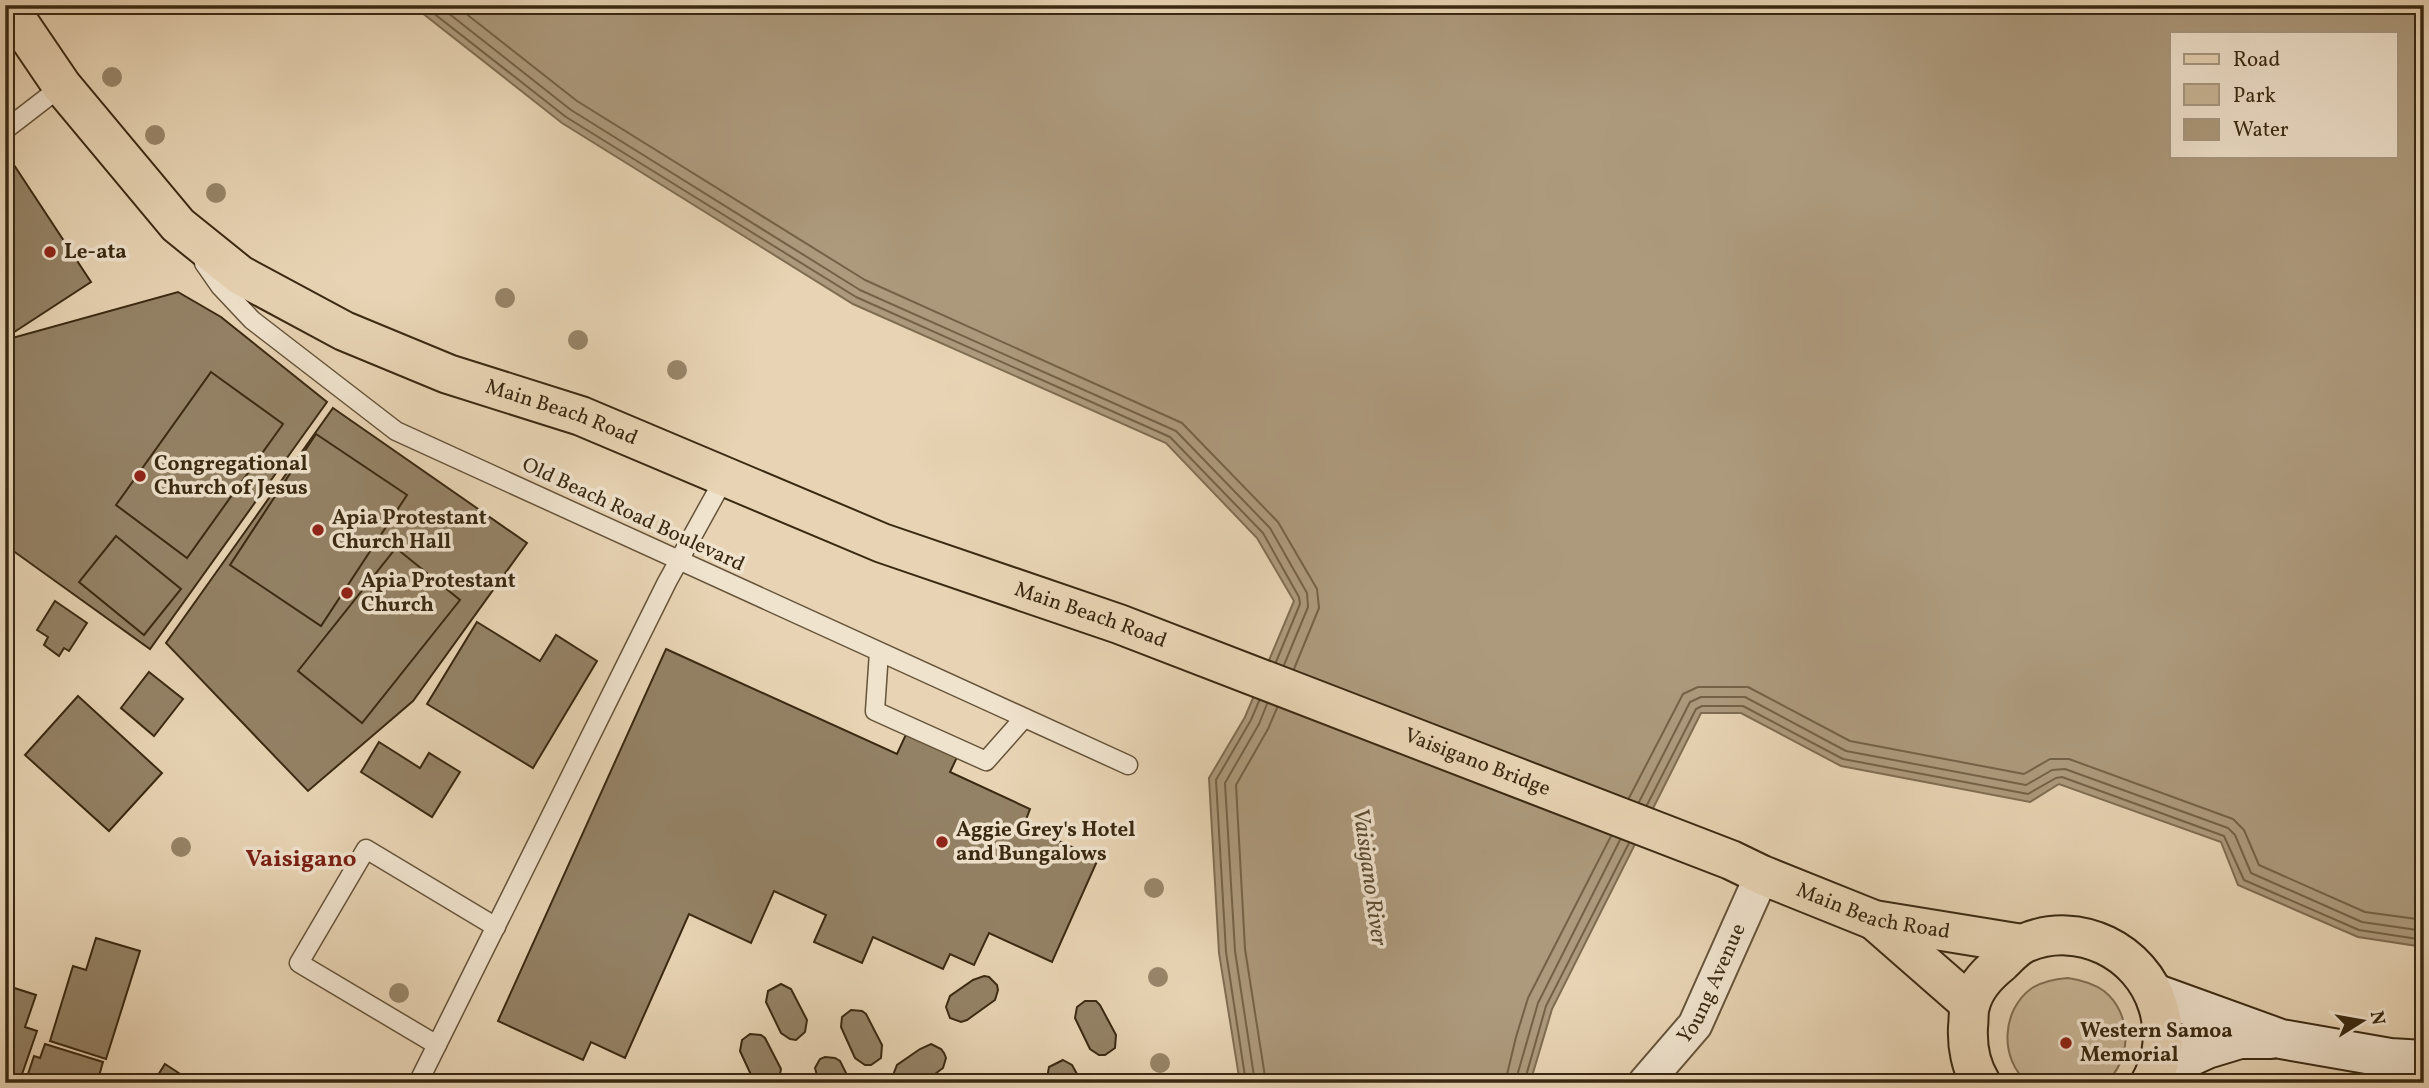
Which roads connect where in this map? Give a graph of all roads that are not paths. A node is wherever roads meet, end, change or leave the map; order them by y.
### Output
1 (7, 5) edge
2 (62, 86) junction
3 (5, 130) edge
4 (178, 225) junction
5 (724, 477) junction
6 (679, 561) junction
7 (880, 652) junction
8 (1223, 666) joint
9 (1024, 718) junction
10 (1128, 765) dead end
11 (1746, 868) junction
12 (1874, 920) junction
13 (496, 927) junction
14 (2022, 944) junction
15 (2154, 993) junction
16 (1970, 1004) junction
17 (2281, 1040) junction
18 (437, 1045) junction
19 (2424, 1060) edge
20 (2153, 1078) edge
21 (418, 1083) edge
22 (1645, 1083) edge
23 (1981, 1083) edge

1 - 2 main road, Main Beach Road
2 - 3 lane
2 - 4 main road, Main Beach Road
4 - 5 main road, Main Beach Road
4 - 6 lane, Old Beach Road Boulevard
5 - 6 lane
5 - 8 main road, Main Beach Road
6 - 7 lane, Old Beach Road Boulevard
6 - 13 lane
7 - 9 lane, Old Beach Road Boulevard
7 - 9 lane
8 - 11 main road, Vaisigano Bridge
9 - 10 lane, Old Beach Road Boulevard
11 - 12 main road, Main Beach Road
11 - 22 street, Young Avenue
12 - 14 main road, Main Beach Road
12 - 16 main road
13 - 18 lane
13 - 18 lane
14 - 15 main road
14 - 16 main road
15 - 17 main road
15 - 20 main road
16 - 23 main road
17 - 19 main road
17 - 20 main road
18 - 21 lane

